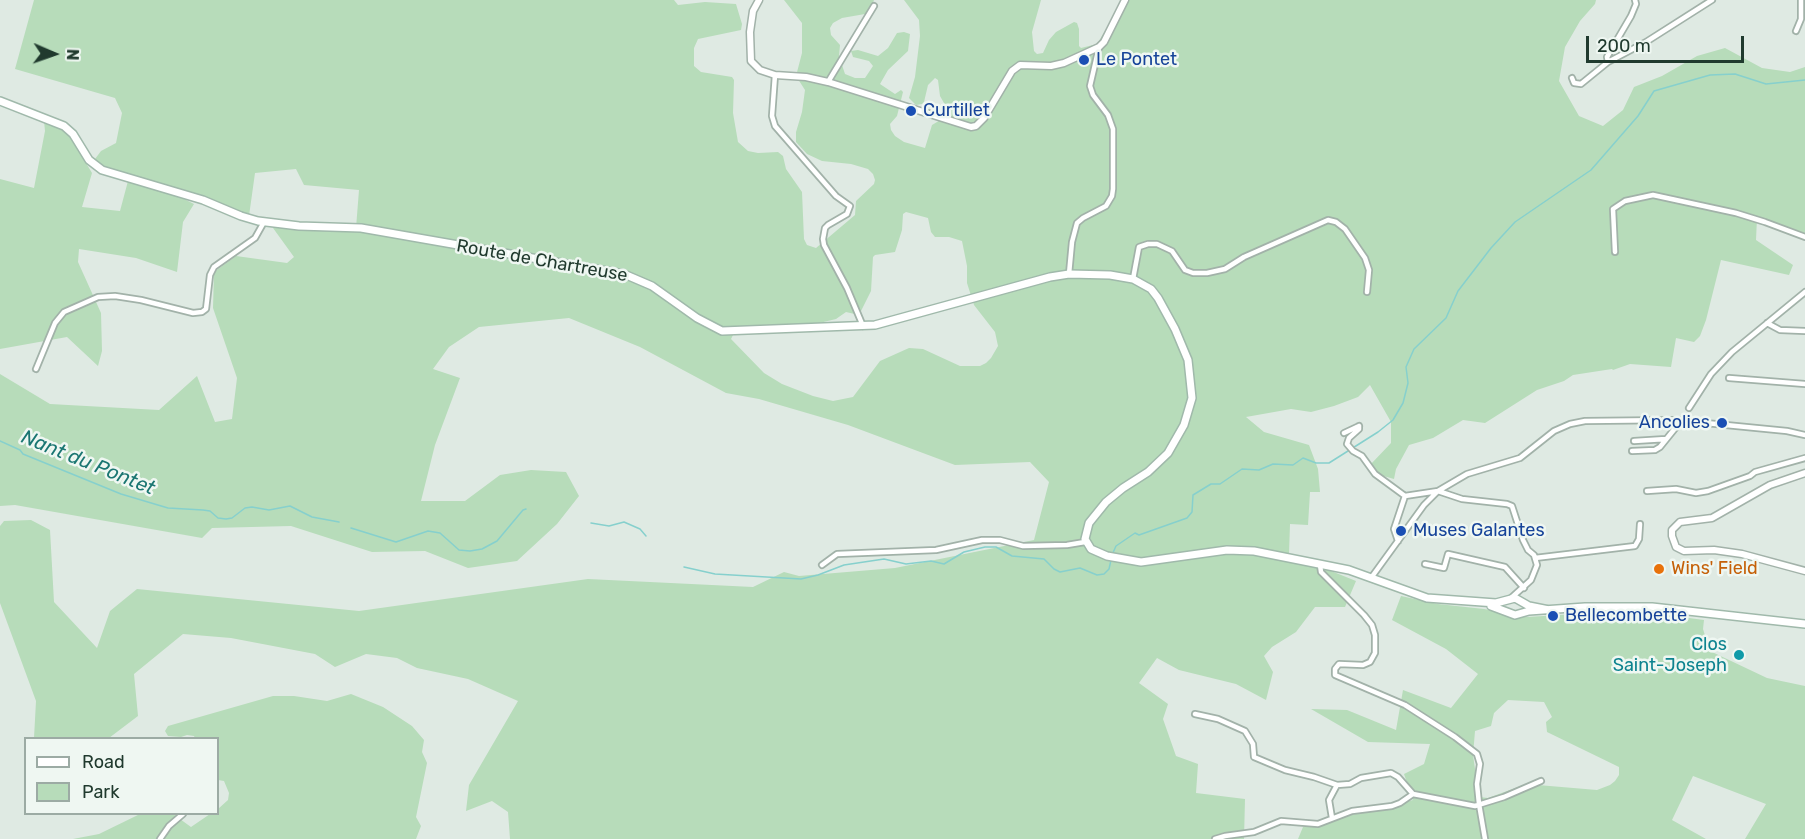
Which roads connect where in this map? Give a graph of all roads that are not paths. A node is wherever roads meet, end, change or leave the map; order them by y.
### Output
1 (759, 0) edge
2 (1125, 0) edge
3 (1635, 0) edge
4 (1712, 0) edge
5 (1801, 0) edge
6 (874, 6) dead end
7 (1796, 31) dead end
8 (1099, 47) junction
9 (1608, 62) junction
10 (775, 75) junction
11 (1572, 78) dead end
12 (828, 82) junction
13 (1, 104) edge
14 (264, 222) junction
15 (1805, 237) edge
16 (1615, 252) dead end
17 (1069, 273) junction
18 (1133, 279) junction
19 (1367, 292) dead end
20 (1805, 292) edge
21 (1767, 323) junction
22 (863, 326) junction
23 (1805, 332) edge
24 (36, 369) dead end
25 (1729, 378) dead end
26 (1805, 384) edge
27 (1689, 408) dead end
28 (1681, 421) junction
29 (1344, 433) dead end
30 (1805, 435) edge
31 (1666, 439) junction
32 (1634, 441) dead end
33 (1632, 451) dead end
34 (1805, 458) edge
35 (1805, 473) edge
36 (1438, 491) junction
37 (1647, 491) dead end
38 (1406, 496) junction
39 (1640, 524) dead end
40 (1398, 541) junction
41 (1085, 542) junction
42 (1535, 558) junction
43 (1425, 564) dead end
44 (822, 565) dead end
45 (1320, 565) junction
46 (1805, 571) edge
47 (1371, 578) junction
48 (1524, 588) junction
49 (1468, 600) junction
50 (1509, 600) junction
51 (1522, 602) junction
52 (1549, 610) junction
53 (1507, 612) junction
54 (1520, 613) junction
55 (1805, 624) edge
56 (1195, 714) dead end
57 (1541, 781) dead end
58 (1336, 785) junction
59 (1413, 794) junction
60 (1479, 804) junction
61 (181, 815) edge
62 (1332, 818) junction
63 (160, 839) edge
64 (1215, 839) edge
65 (1485, 839) edge

1 - 10 street
2 - 8 street
3 - 9 street
4 - 9 street
5 - 7 street
6 - 12 street
8 - 12 street
8 - 17 street
9 - 11 street
10 - 12 street
10 - 22 street
13 - 14 main road, Route de Chartreuse
14 - 22 main road, Route de Chartreuse
14 - 24 street
15 - 16 street
17 - 18 main road, Route de Chartreuse
17 - 22 main road, Route de Chartreuse
18 - 19 street
18 - 41 main road
20 - 21 street
21 - 23 street
21 - 27 street
25 - 26 street
28 - 30 street
28 - 31 street
28 - 36 street
29 - 38 street
31 - 32 street
31 - 33 street
34 - 37 street
35 - 46 street
36 - 38 street
36 - 40 street
36 - 42 street
38 - 40 street
39 - 42 street
40 - 47 street
41 - 44 street
41 - 45 main road
42 - 48 street
43 - 48 street
45 - 47 main road
45 - 60 street
47 - 49 main road
48 - 50 street
48 - 51 street
49 - 50 main road
49 - 53 main road
50 - 51 main road
50 - 53 main road
51 - 52 main road
51 - 54 main road
52 - 54 main road
52 - 55 main road
53 - 54 main road
56 - 58 street
57 - 60 street
58 - 59 street
58 - 62 street
59 - 60 street
59 - 62 street
60 - 65 street
61 - 63 street
62 - 64 street

